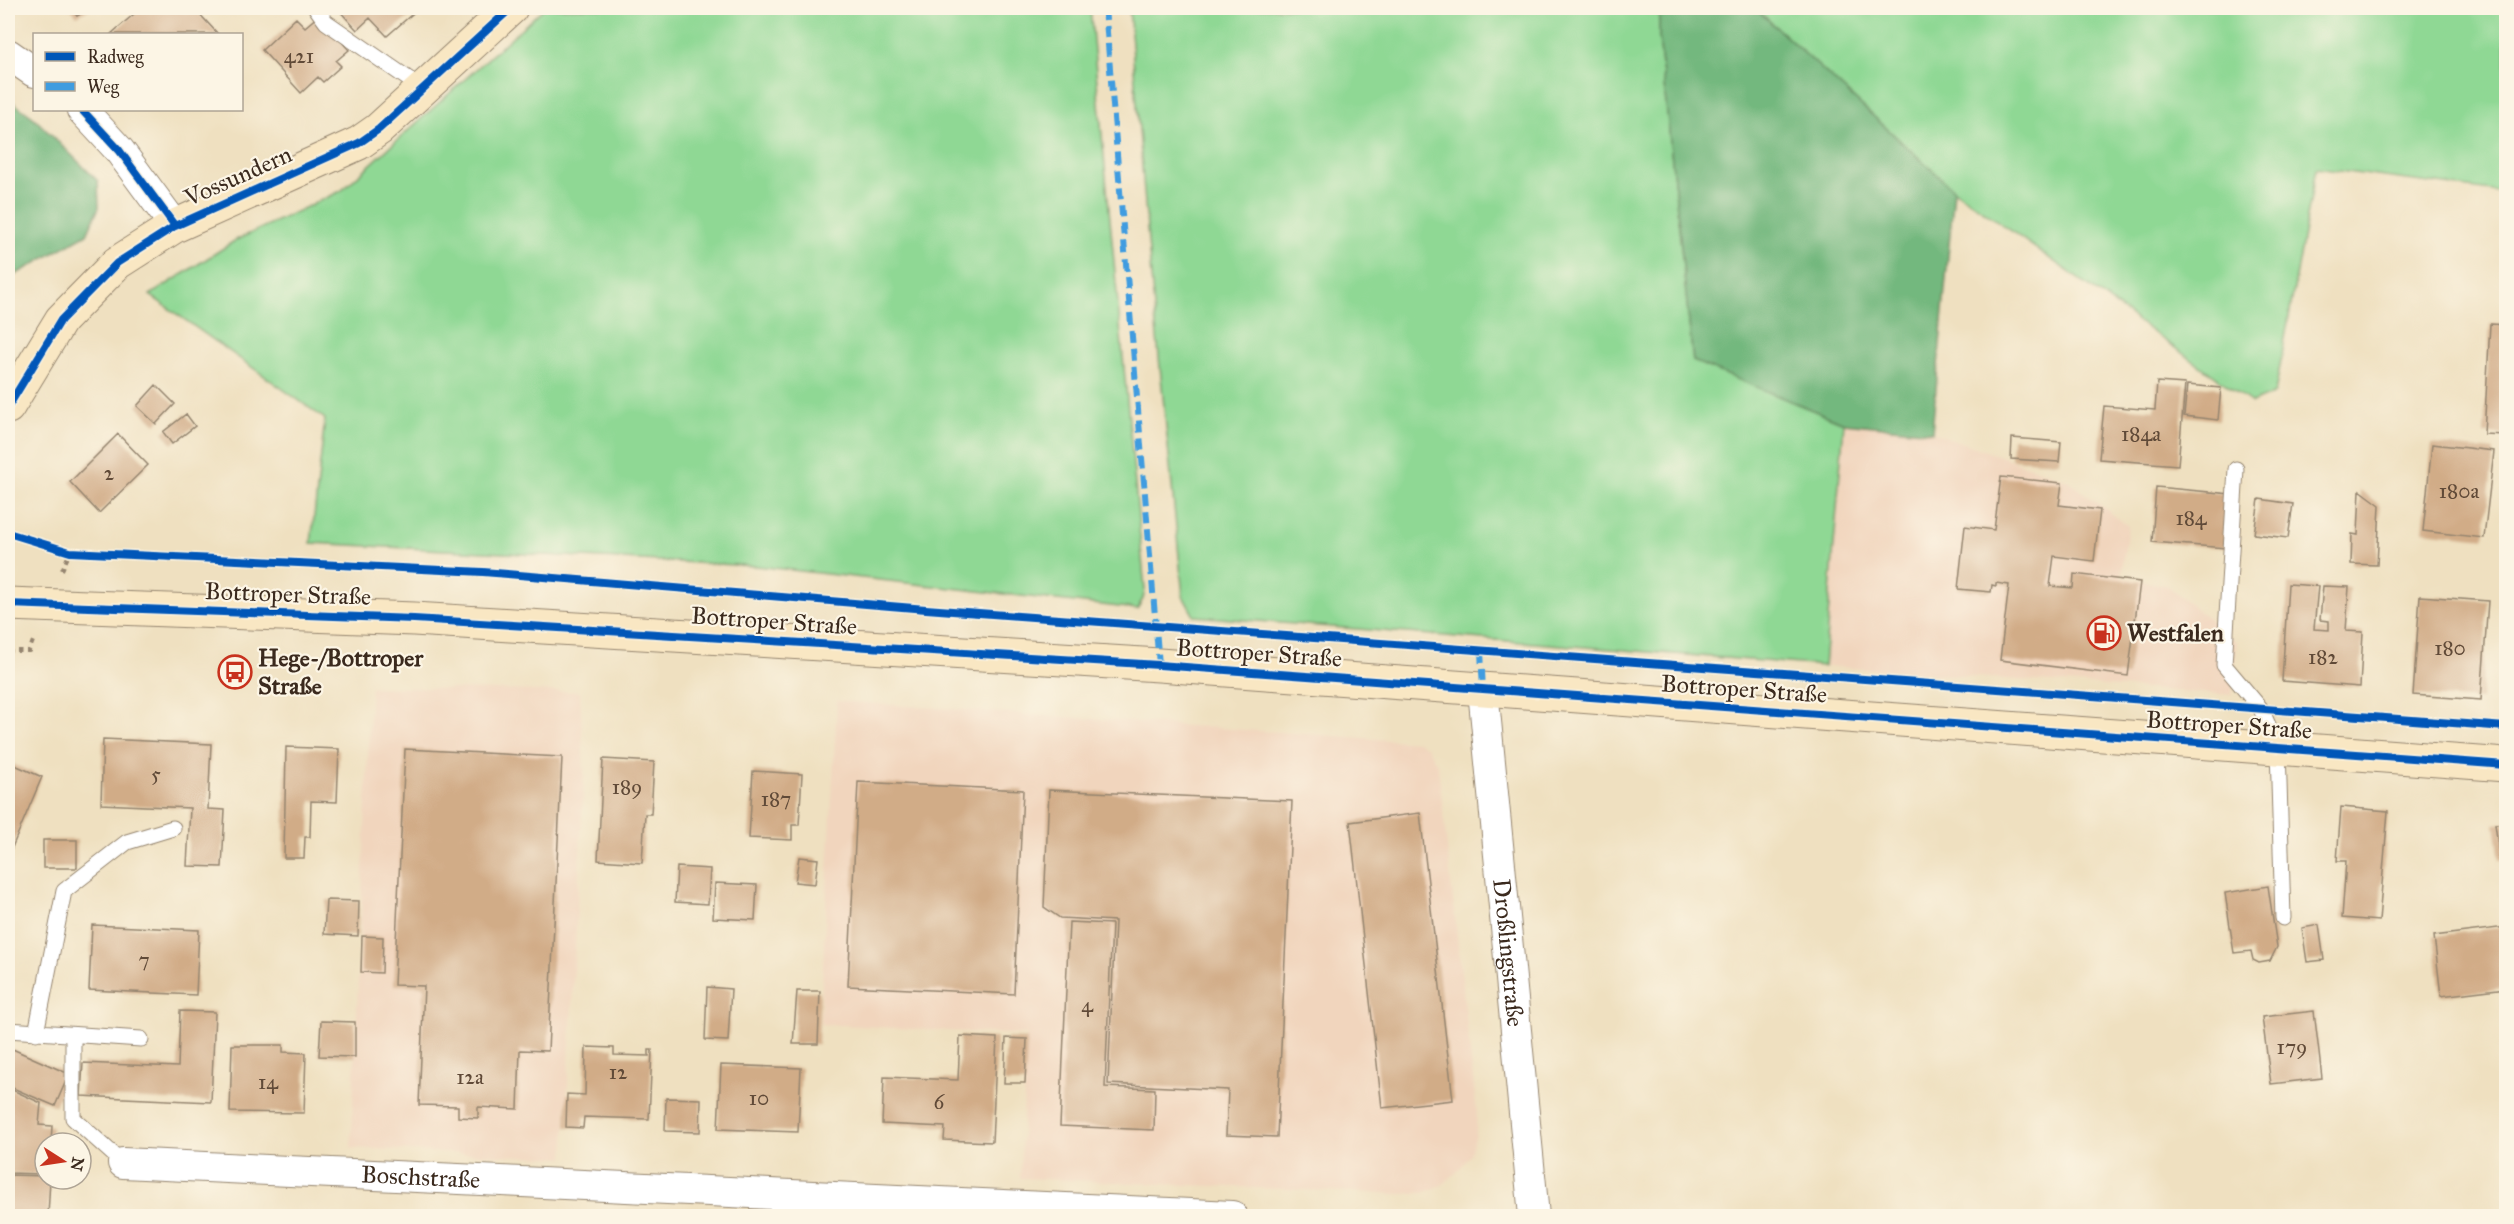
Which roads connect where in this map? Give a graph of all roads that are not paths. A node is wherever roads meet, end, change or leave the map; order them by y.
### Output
1 (316, 8) edge
2 (512, 8) edge
3 (8, 54) edge
4 (33, 71) edge
5 (423, 89) junction
6 (83, 111) edge
7 (175, 225) junction
8 (8, 407) edge
9 (2236, 469) dead end
10 (8, 604) edge
11 (1483, 690) junction
12 (2278, 748) junction
13 (2506, 765) edge
14 (173, 828) dead end
15 (2283, 918) dead end
16 (8, 1030) edge
17 (36, 1032) junction
18 (73, 1035) junction
19 (141, 1039) dead end
20 (123, 1163) joint
21 (720, 1205) edge
22 (1233, 1216) edge
23 (1534, 1216) edge

1 - 5 lane
2 - 5 main road, Vossundern
3 - 4 street
5 - 7 main road, Vossundern
6 - 7 street
7 - 8 main road, Vossundern
9 - 12 lane
10 - 11 main road, Bottroper Straße
11 - 12 main road, Bottroper Straße
11 - 23 street, Droßlingstraße
12 - 13 main road, Bottroper Straße
12 - 15 lane
14 - 17 lane
16 - 17 lane
17 - 18 lane
18 - 19 lane
18 - 20 lane
20 - 21 street, Boschstraße
21 - 22 street, Boschstraße

